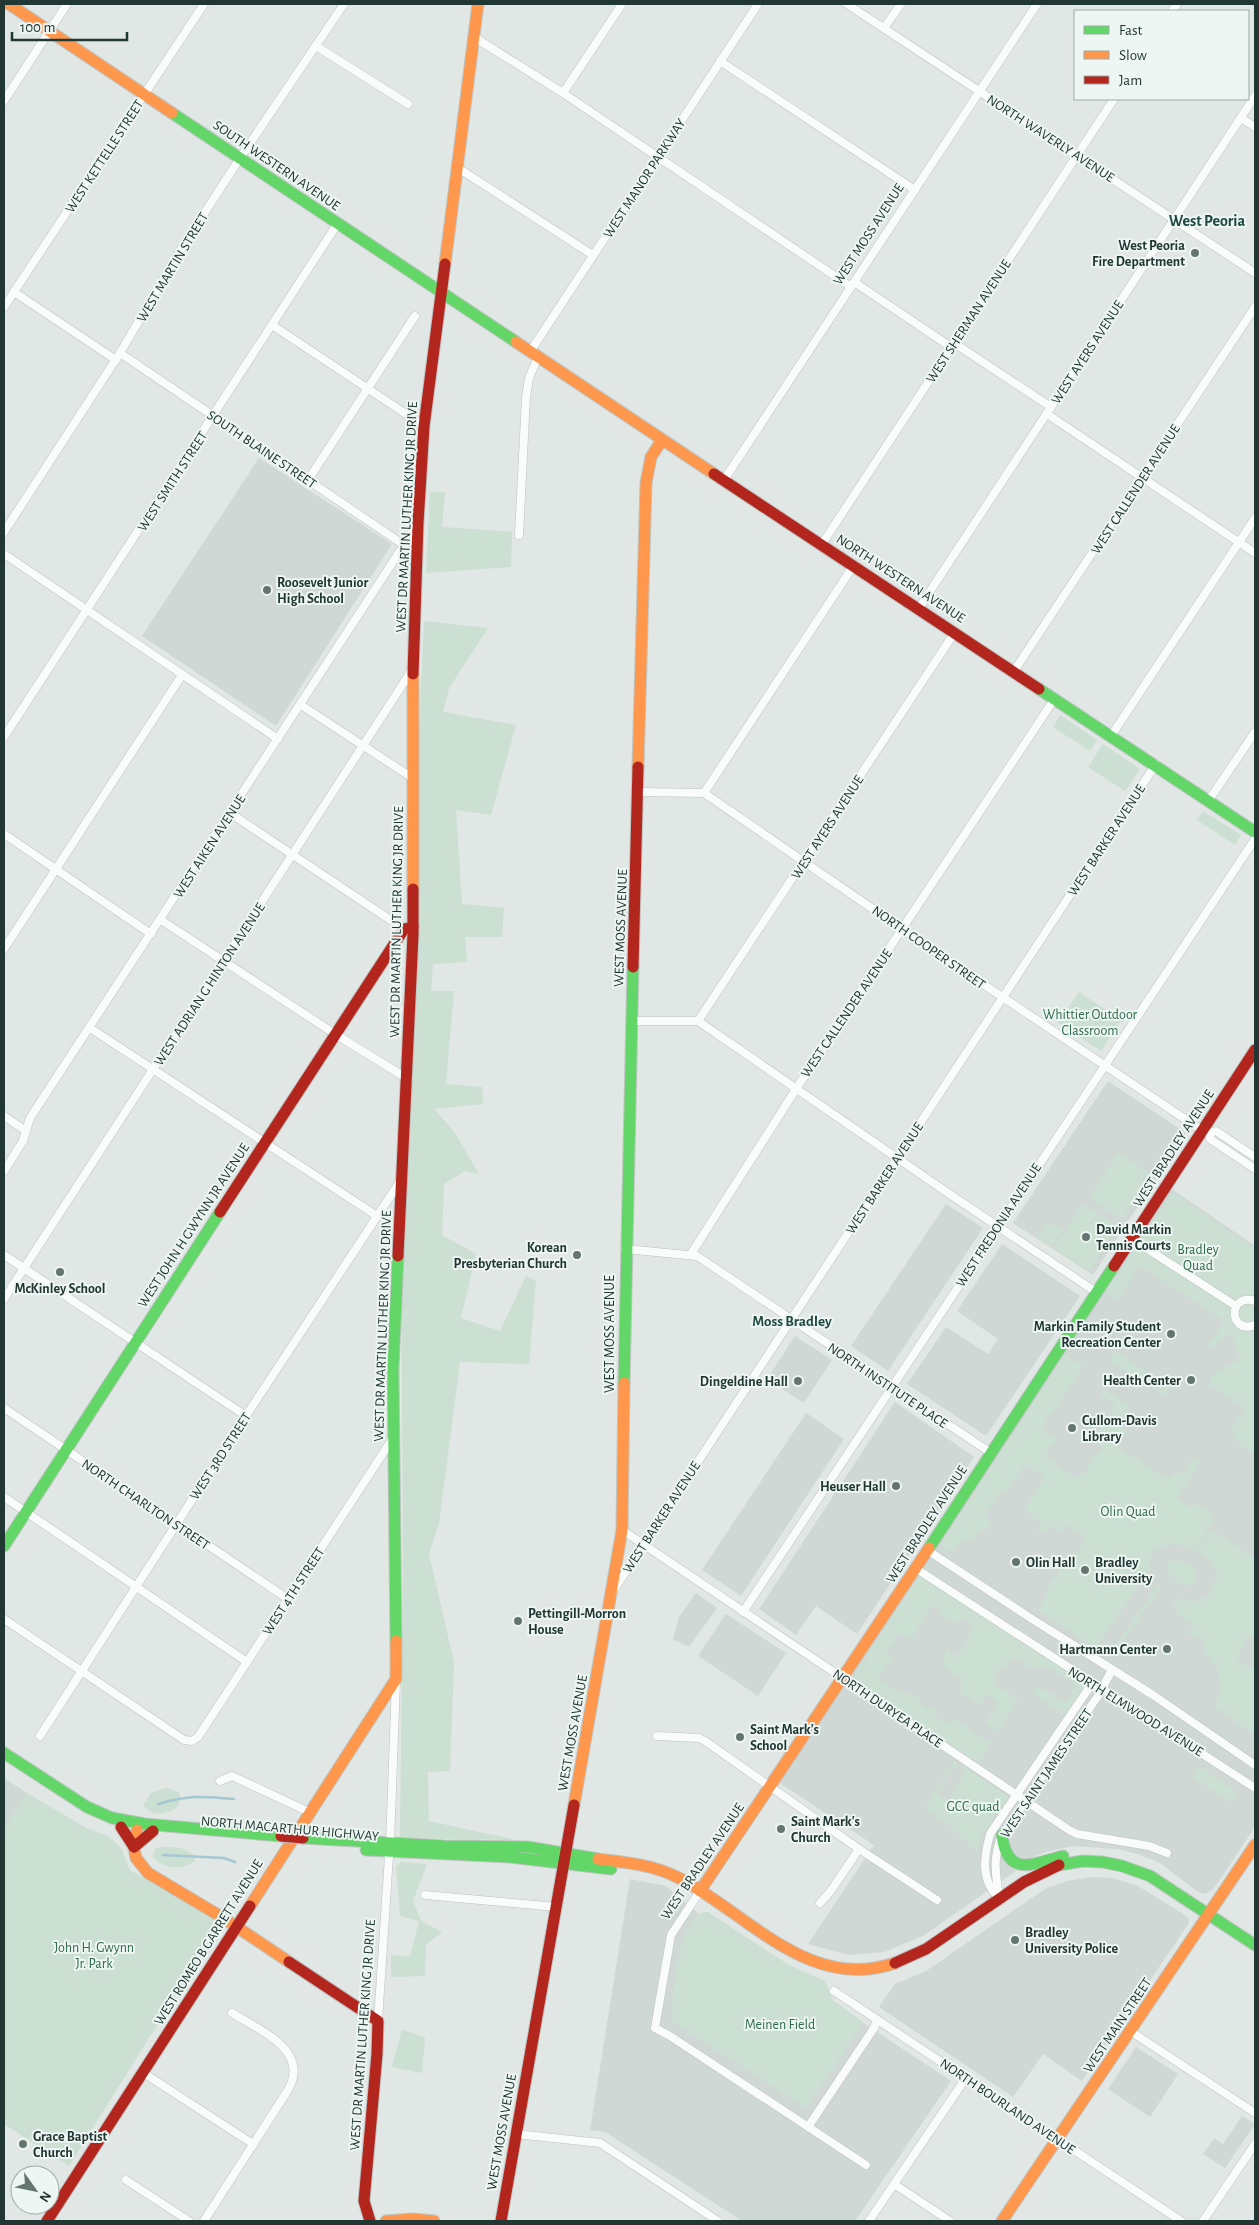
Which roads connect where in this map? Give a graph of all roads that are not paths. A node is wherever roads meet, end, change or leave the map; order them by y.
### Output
1 (8, 4) edge
2 (67, 4) edge
3 (204, 4) edge
4 (344, 4) edge
5 (478, 4) edge
6 (622, 4) edge
7 (758, 4) edge
8 (847, 4) edge
9 (900, 4) edge
10 (1037, 4) edge
11 (884, 28) junction
12 (49, 31) junction
13 (474, 37) junction
14 (316, 46) junction
15 (720, 61) junction
16 (980, 91) junction
17 (564, 93) junction
18 (144, 95) junction
19 (1255, 96) edge
20 (1113, 100) edge
21 (4, 101) edge
22 (408, 104) dead end
23 (1241, 118) junction
24 (1255, 127) edge
25 (658, 156) junction
26 (1077, 156) junction
27 (240, 158) junction
28 (458, 168) junction
29 (914, 190) junction
30 (1174, 219) junction
31 (338, 223) junction
32 (593, 255) junction
33 (1255, 273) edge
34 (852, 284) junction
35 (14, 292) junction
36 (441, 293) junction
37 (4, 307) edge
38 (1255, 307) edge
39 (415, 316) dead end
40 (272, 325) junction
41 (953, 345) junction
42 (534, 355) junction
43 (118, 356) junction
44 (369, 389) junction
45 (1049, 410) junction
46 (214, 417) junction
47 (424, 426) junction
48 (662, 440) junction
49 (1142, 478) junction
50 (308, 480) junction
51 (724, 480) junction
52 (1255, 518) edge
53 (418, 523) junction
54 (4, 532) edge
55 (520, 535) dead end
56 (1239, 543) junction
57 (822, 544) junction
58 (404, 545) junction
59 (1255, 553) edge
60 (4, 554) edge
61 (854, 565) junction
62 (919, 608) junction
63 (88, 610) junction
64 (955, 632) junction
65 (413, 668) junction
66 (1014, 672) junction
67 (182, 675) junction
68 (1055, 698) junction
69 (301, 705) junction
70 (1255, 732) edge
71 (1111, 736) junction
72 (4, 737) edge
73 (278, 738) junction
74 (363, 746) junction
75 (1156, 764) junction
76 (414, 779) junction
77 (638, 792) junction
78 (704, 793) junction
79 (1209, 800) junction
80 (230, 813) junction
81 (1255, 832) edge
82 (4, 834) edge
83 (1255, 839) edge
84 (294, 855) junction
85 (805, 861) junction
86 (56, 870) junction
87 (161, 920) junction
88 (409, 928) junction
89 (903, 928) junction
90 (151, 934) junction
91 (4, 949) edge
92 (224, 961) junction
93 (1002, 997) junction
94 (632, 1021) junction
95 (698, 1021) junction
96 (90, 1028) junction
97 (335, 1034) junction
98 (1255, 1050) edge
99 (1104, 1064) junction
100 (154, 1069) junction
101 (408, 1078) junction
102 (796, 1089) junction
103 (4, 1116) edge
104 (26, 1131) junction
105 (1206, 1132) junction
106 (265, 1141) junction
107 (1255, 1157) edge
108 (897, 1159) junction
109 (1255, 1169) edge
110 (4, 1172) edge
111 (403, 1177) junction
112 (376, 1216) junction
113 (997, 1225) junction
114 (1132, 1238) junction
115 (625, 1249) junction
116 (691, 1254) junction
117 (4, 1255) edge
118 (24, 1268) junction
119 (1096, 1292) junction
120 (4, 1299) edge
121 (1255, 1301) edge
122 (1236, 1306) junction
123 (791, 1319) junction
124 (1255, 1325) edge
125 (136, 1342) junction
126 (892, 1386) junction
127 (4, 1408) edge
128 (246, 1416) junction
129 (393, 1438) junction
130 (65, 1450) junction
131 (991, 1453) junction
132 (4, 1497) edge
133 (26, 1512) junction
134 (177, 1524) junction
135 (622, 1530) junction
136 (644, 1543) junction
137 (4, 1546) edge
138 (927, 1550) junction
139 (916, 1568) junction
140 (136, 1587) junction
141 (612, 1592) junction
142 (288, 1599) junction
143 (743, 1612) junction
144 (4, 1619) edge
145 (247, 1662) junction
146 (1112, 1670) junction
147 (82, 1672) junction
148 (843, 1678) junction
149 (396, 1679) junction
150 (1093, 1682) junction
151 (1101, 1687) junction
152 (40, 1736) dead end
153 (657, 1736) dead end
154 (4, 1753) edge
155 (1255, 1766) edge
156 (31, 1772) junction
157 (220, 1781) dead end
158 (770, 1788) junction
159 (1255, 1788) edge
160 (1016, 1795) junction
161 (1024, 1800) junction
162 (309, 1812) junction
163 (121, 1827) junction
164 (137, 1830) junction
165 (153, 1831) junction
166 (1002, 1835) junction
167 (279, 1839) junction
168 (1255, 1846) edge
169 (134, 1847) junction
170 (387, 1848) junction
171 (859, 1849) junction
172 (1167, 1854) dead end
173 (564, 1859) junction
174 (1092, 1862) junction
175 (700, 1891) junction
176 (425, 1895) dead end
177 (999, 1898) junction
178 (937, 1900) dead end
179 (820, 1903) dead end
180 (556, 1907) junction
181 (1210, 1914) junction
182 (236, 1926) junction
183 (1255, 1945) edge
184 (834, 1991) dead end
185 (232, 2012) dead end
186 (877, 2020) junction
187 (378, 2021) junction
188 (1130, 2031) junction
189 (142, 2072) junction
190 (966, 2078) junction
191 (1255, 2113) edge
192 (808, 2127) junction
193 (516, 2134) junction
194 (1058, 2139) junction
195 (254, 2144) junction
196 (1255, 2144) edge
197 (866, 2164) dead end
198 (126, 2180) dead end
199 (894, 2184) junction
200 (47, 2221) edge
201 (189, 2221) edge
202 (204, 2221) edge
203 (370, 2221) edge
204 (386, 2221) edge
205 (434, 2221) edge
206 (501, 2221) edge
207 (718, 2221) edge
208 (869, 2221) edge
209 (950, 2221) edge
210 (1002, 2221) edge
211 (1181, 2221) edge
212 (1203, 2221) edge

1 - 12 street, SOUTH WESTERN AVENUE
2 - 12 street
3 - 18 street, WEST KETTELLE STREET
4 - 14 street, WEST MARTIN STREET
5 - 13 street, WEST DR MARTIN LUTHER KING JR DRIVE
6 - 17 street
7 - 15 street, WEST MANOR PARKWAY
8 - 11 street, NORTH WAVERLY AVENUE
9 - 11 street
10 - 16 street, WEST MOSS AVENUE
11 - 16 street, NORTH WAVERLY AVENUE
12 - 18 street, SOUTH WESTERN AVENUE
12 - 21 street
13 - 17 street
13 - 28 street, WEST DR MARTIN LUTHER KING JR DRIVE
14 - 22 street
14 - 27 street, WEST MARTIN STREET
15 - 25 street, WEST MANOR PARKWAY
15 - 29 street
16 - 26 street, NORTH WAVERLY AVENUE
16 - 29 street, WEST MOSS AVENUE
17 - 25 street
18 - 27 street, SOUTH WESTERN AVENUE
18 - 35 street, WEST KETTELLE STREET
19 - 23 street, WEST AYERS AVENUE
20 - 26 street, WEST SHERMAN AVENUE
23 - 24 street
23 - 30 street, WEST AYERS AVENUE
25 - 32 street, WEST MANOR PARKWAY
25 - 34 street
26 - 30 street, NORTH WAVERLY AVENUE
26 - 41 street, WEST SHERMAN AVENUE
27 - 31 street, SOUTH WESTERN AVENUE
27 - 43 street, WEST MARTIN STREET
28 - 32 street
28 - 36 street, WEST DR MARTIN LUTHER KING JR DRIVE
29 - 34 street, WEST MOSS AVENUE
30 - 33 street, NORTH WAVERLY AVENUE
30 - 45 street, WEST AYERS AVENUE
31 - 36 street, SOUTH WESTERN AVENUE
31 - 40 street, WEST SMITH STREET
32 - 42 street, WEST MANOR PARKWAY
34 - 41 street
34 - 51 street, WEST MOSS AVENUE
35 - 37 street, WEST KETTELLE STREET
35 - 43 street, SOUTH BLAINE STREET
36 - 42 street, SOUTH WESTERN AVENUE
36 - 47 street, WEST DR MARTIN LUTHER KING JR DRIVE
38 - 49 street, WEST CALLENDER AVENUE
39 - 44 street
40 - 44 street
40 - 46 street, WEST SMITH STREET
41 - 45 street
41 - 57 street, WEST SHERMAN AVENUE
42 - 48 street, NORTH WESTERN AVENUE
42 - 55 street, WEST MANOR PARKWAY
43 - 46 street, SOUTH BLAINE STREET
43 - 54 street, WEST MARTIN STREET
44 - 47 street
44 - 50 street
45 - 49 street
45 - 62 street, WEST AYERS AVENUE
46 - 50 street, SOUTH BLAINE STREET
46 - 63 street, WEST SMITH STREET
47 - 53 street, WEST DR MARTIN LUTHER KING JR DRIVE
48 - 51 street, NORTH WESTERN AVENUE
48 - 77 street, WEST MOSS AVENUE
49 - 56 street
49 - 66 street, WEST CALLENDER AVENUE
50 - 58 street, SOUTH BLAINE STREET
51 - 57 street, NORTH WESTERN AVENUE
52 - 56 street
53 - 58 street, WEST AIKEN AVENUE
53 - 65 street, WEST DR MARTIN LUTHER KING JR DRIVE
56 - 59 street
56 - 71 street
57 - 61 street, NORTH WESTERN AVENUE
58 - 69 street, WEST AIKEN AVENUE
60 - 63 street
61 - 62 street, NORTH WESTERN AVENUE
61 - 78 street
62 - 64 street, NORTH WESTERN AVENUE
63 - 67 street
63 - 72 street, WEST SMITH STREET
64 - 66 street, NORTH WESTERN AVENUE
64 - 85 street, WEST AYERS AVENUE
65 - 74 street, WEST ADRIAN G HINTON AVENUE
65 - 76 street, WEST DR MARTIN LUTHER KING JR DRIVE
66 - 68 street, NORTH WESTERN AVENUE
67 - 73 street
67 - 86 street
68 - 71 street, NORTH WESTERN AVENUE
68 - 89 street, WEST CALLENDER AVENUE
69 - 73 street, WEST AIKEN AVENUE
69 - 74 street
70 - 79 street
71 - 75 street, NORTH WESTERN AVENUE
73 - 80 street, WEST AIKEN AVENUE
74 - 76 street
74 - 84 street, WEST ADRIAN G HINTON AVENUE
75 - 79 street, NORTH WESTERN AVENUE
75 - 93 street, WEST BARKER AVENUE
76 - 88 street, WEST DR MARTIN LUTHER KING JR DRIVE
77 - 78 street
77 - 94 street, WEST MOSS AVENUE
78 - 85 street, NORTH COOPER STREET
79 - 81 street, NORTH WESTERN AVENUE
80 - 84 street
80 - 87 street, WEST AIKEN AVENUE
82 - 86 street
83 - 99 street, WEST FREDONIA AVENUE
84 - 88 street
84 - 92 street, WEST ADRIAN G HINTON AVENUE
85 - 89 street, NORTH COOPER STREET
85 - 95 street, WEST AYERS AVENUE
86 - 90 street
86 - 91 street
87 - 90 street, WEST AIKEN AVENUE
87 - 92 street
88 - 97 street, WEST JOHN H GWYNN JR AVENUE
88 - 101 street, WEST DR MARTIN LUTHER KING JR DRIVE
89 - 93 street, NORTH COOPER STREET
89 - 102 street, WEST CALLENDER AVENUE
90 - 96 street, WEST AIKEN AVENUE
92 - 97 street
92 - 100 street, WEST ADRIAN G HINTON AVENUE
93 - 99 street, NORTH COOPER STREET
93 - 108 street, WEST BARKER AVENUE
94 - 95 street
94 - 115 street, WEST MOSS AVENUE
95 - 102 street
96 - 100 street
96 - 104 street, WEST AIKEN AVENUE
97 - 101 street
97 - 106 street, WEST JOHN H GWYNN JR AVENUE
98 - 105 street, WEST BRADLEY AVENUE
99 - 105 street, NORTH COOPER STREET
99 - 113 street, WEST FREDONIA AVENUE
100 - 106 street
100 - 118 street, WEST ADRIAN G HINTON AVENUE
101 - 111 street, WEST DR MARTIN LUTHER KING JR DRIVE
102 - 108 street
102 - 116 street, WEST CALLENDER AVENUE
103 - 104 street
104 - 110 street, WEST AIKEN AVENUE
105 - 107 street, NORTH COOPER STREET
105 - 109 street, NORTH COOPER STREET
105 - 114 street, WEST BRADLEY AVENUE
106 - 112 street
106 - 125 street, WEST JOHN H GWYNN JR AVENUE
108 - 113 street
108 - 123 street, WEST BARKER AVENUE
111 - 112 street, WEST 3RD STREET
111 - 129 street, WEST DR MARTIN LUTHER KING JR DRIVE
112 - 128 street, WEST 3RD STREET
113 - 119 street
113 - 126 street, WEST FREDONIA AVENUE
114 - 119 street, WEST BRADLEY AVENUE
114 - 122 street
115 - 116 street, NORTH INSTITUTE PLACE
115 - 135 street, WEST MOSS AVENUE
116 - 123 street, NORTH INSTITUTE PLACE
117 - 118 street
118 - 120 street, WEST ADRIAN G HINTON AVENUE
118 - 125 street
119 - 131 street, WEST BRADLEY AVENUE
121 - 122 street
122 - 124 street
123 - 126 street, NORTH INSTITUTE PLACE
123 - 136 street, WEST BARKER AVENUE
125 - 128 street
125 - 130 street, WEST JOHN H GWYNN JR AVENUE
126 - 131 street, NORTH INSTITUTE PLACE
126 - 143 street, WEST FREDONIA AVENUE
127 - 130 street, NORTH CHARLTON STREET
128 - 134 street, WEST 3RD STREET
129 - 142 street, WEST 4TH STREET
129 - 149 street, WEST DR MARTIN LUTHER KING JR DRIVE
130 - 133 street, WEST JOHN H GWYNN JR AVENUE
130 - 134 street, NORTH CHARLTON STREET
131 - 138 street, WEST BRADLEY AVENUE
132 - 133 street
133 - 137 street, WEST JOHN H GWYNN JR AVENUE
133 - 140 street
134 - 140 street, WEST 3RD STREET
134 - 142 street, NORTH CHARLTON STREET
135 - 136 street, NORTH DURYEA PLACE
135 - 141 street, WEST MOSS AVENUE
136 - 141 street, WEST BARKER AVENUE
136 - 143 street, NORTH DURYEA PLACE
138 - 139 street, WEST BRADLEY AVENUE
138 - 146 street, NORTH ELMWOOD AVENUE
139 - 148 street, WEST BRADLEY AVENUE
139 - 150 street, NORTH ELMWOOD AVENUE
140 - 145 street
140 - 147 street, WEST 3RD STREET
141 - 173 street, WEST MOSS AVENUE
142 - 145 street, WEST 4TH STREET
143 - 148 street, NORTH DURYEA PLACE
144 - 147 street
145 - 147 street, WEST 4TH STREET
146 - 151 street, WEST SAINT JAMES STREET
146 - 155 street, NORTH ELMWOOD AVENUE
147 - 152 street, WEST 3RD STREET
148 - 158 street, WEST BRADLEY AVENUE
148 - 160 street, NORTH DURYEA PLACE
149 - 162 street, WEST ROMEO B GARRETT AVENUE
149 - 170 street, WEST DR MARTIN LUTHER KING JR DRIVE
150 - 151 street, NORTH ELMWOOD AVENUE
150 - 160 street, WEST SAINT JAMES STREET
151 - 159 street, NORTH ELMWOOD AVENUE
151 - 161 street, WEST SAINT JAMES STREET
153 - 158 street
154 - 156 street, NORTH MACARTHUR HIGHWAY
156 - 163 street, NORTH MACARTHUR HIGHWAY
156 - 167 street, NORTH MACARTHUR HIGHWAY
157 - 162 street
158 - 171 street
158 - 175 street, WEST BRADLEY AVENUE
160 - 161 street, NORTH DURYEA PLACE
160 - 177 street, WEST SAINT JAMES STREET
161 - 166 street, WEST SAINT JAMES STREET
161 - 172 street, NORTH DURYEA PLACE
162 - 182 street, WEST ROMEO B GARRETT AVENUE
163 - 164 street, NORTH MACARTHUR HIGHWAY
163 - 169 street
164 - 165 street, NORTH MACARTHUR HIGHWAY
164 - 169 street
165 - 167 street, NORTH MACARTHUR HIGHWAY
165 - 169 street
166 - 174 street
166 - 177 street, WEST SAINT JAMES STREET
167 - 170 street, NORTH MACARTHUR HIGHWAY
168 - 181 street, WEST MAIN STREET
169 - 182 street
170 - 173 street, NORTH MACARTHUR HIGHWAY
170 - 187 street, WEST DR MARTIN LUTHER KING JR DRIVE
171 - 178 street
171 - 179 street
173 - 175 street, NORTH MACARTHUR HIGHWAY
173 - 180 street, WEST MOSS AVENUE
174 - 177 street
174 - 181 street
175 - 177 street
175 - 192 street, WEST BRADLEY AVENUE
176 - 180 street
180 - 193 street, WEST MOSS AVENUE
181 - 183 street
181 - 188 street, WEST MAIN STREET
182 - 187 street
182 - 189 street, WEST ROMEO B GARRETT AVENUE
184 - 186 street, NORTH BOURLAND AVENUE
185 - 195 street
186 - 190 street, NORTH BOURLAND AVENUE
186 - 192 street
187 - 203 street, WEST DR MARTIN LUTHER KING JR DRIVE
188 - 191 street
188 - 194 street, WEST MAIN STREET
189 - 195 street
189 - 200 street, WEST ROMEO B GARRETT AVENUE
190 - 194 street, NORTH BOURLAND AVENUE
190 - 199 street
192 - 197 street
193 - 206 street, WEST MOSS AVENUE
193 - 207 street
194 - 210 street, WEST MAIN STREET
194 - 211 street, NORTH BOURLAND AVENUE
195 - 202 street
196 - 212 street
198 - 201 street
199 - 208 street
199 - 209 street
204 - 205 street

